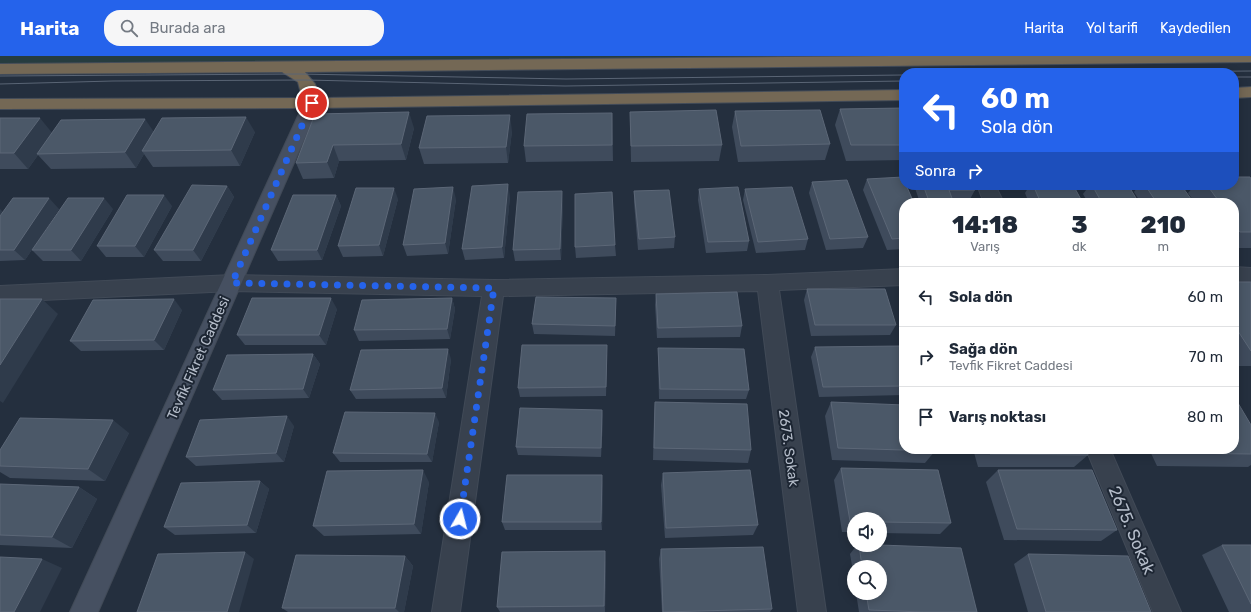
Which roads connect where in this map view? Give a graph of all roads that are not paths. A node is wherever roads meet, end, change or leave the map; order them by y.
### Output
1 (1251, 57) edge
2 (816, 59) edge
3 (284, 67) junction
4 (0, 69) edge
5 (1251, 92) edge
6 (1239, 93) edge
7 (899, 95) edge
8 (312, 103) junction
9 (0, 104) edge
10 (1239, 275) edge
11 (1251, 276) edge
12 (899, 278) edge
13 (232, 283) junction
14 (767, 283) junction
15 (494, 288) junction
16 (0, 294) edge
17 (1100, 454) edge
18 (84, 612) edge
19 (446, 612) edge
20 (812, 612) edge
21 (1167, 612) edge

1 - 2 highway
2 - 3 highway
3 - 4 highway
3 - 8 highway
5 - 6 highway
7 - 8 highway
8 - 9 highway
8 - 13 street, Tevfik Fikret Caddesi
10 - 11 street
12 - 14 street
13 - 15 street
13 - 16 street
13 - 18 street, Tevfik Fikret Caddesi
14 - 15 street
14 - 20 street, 2673. Sokak
15 - 19 street
17 - 21 street, 2675. Sokak

